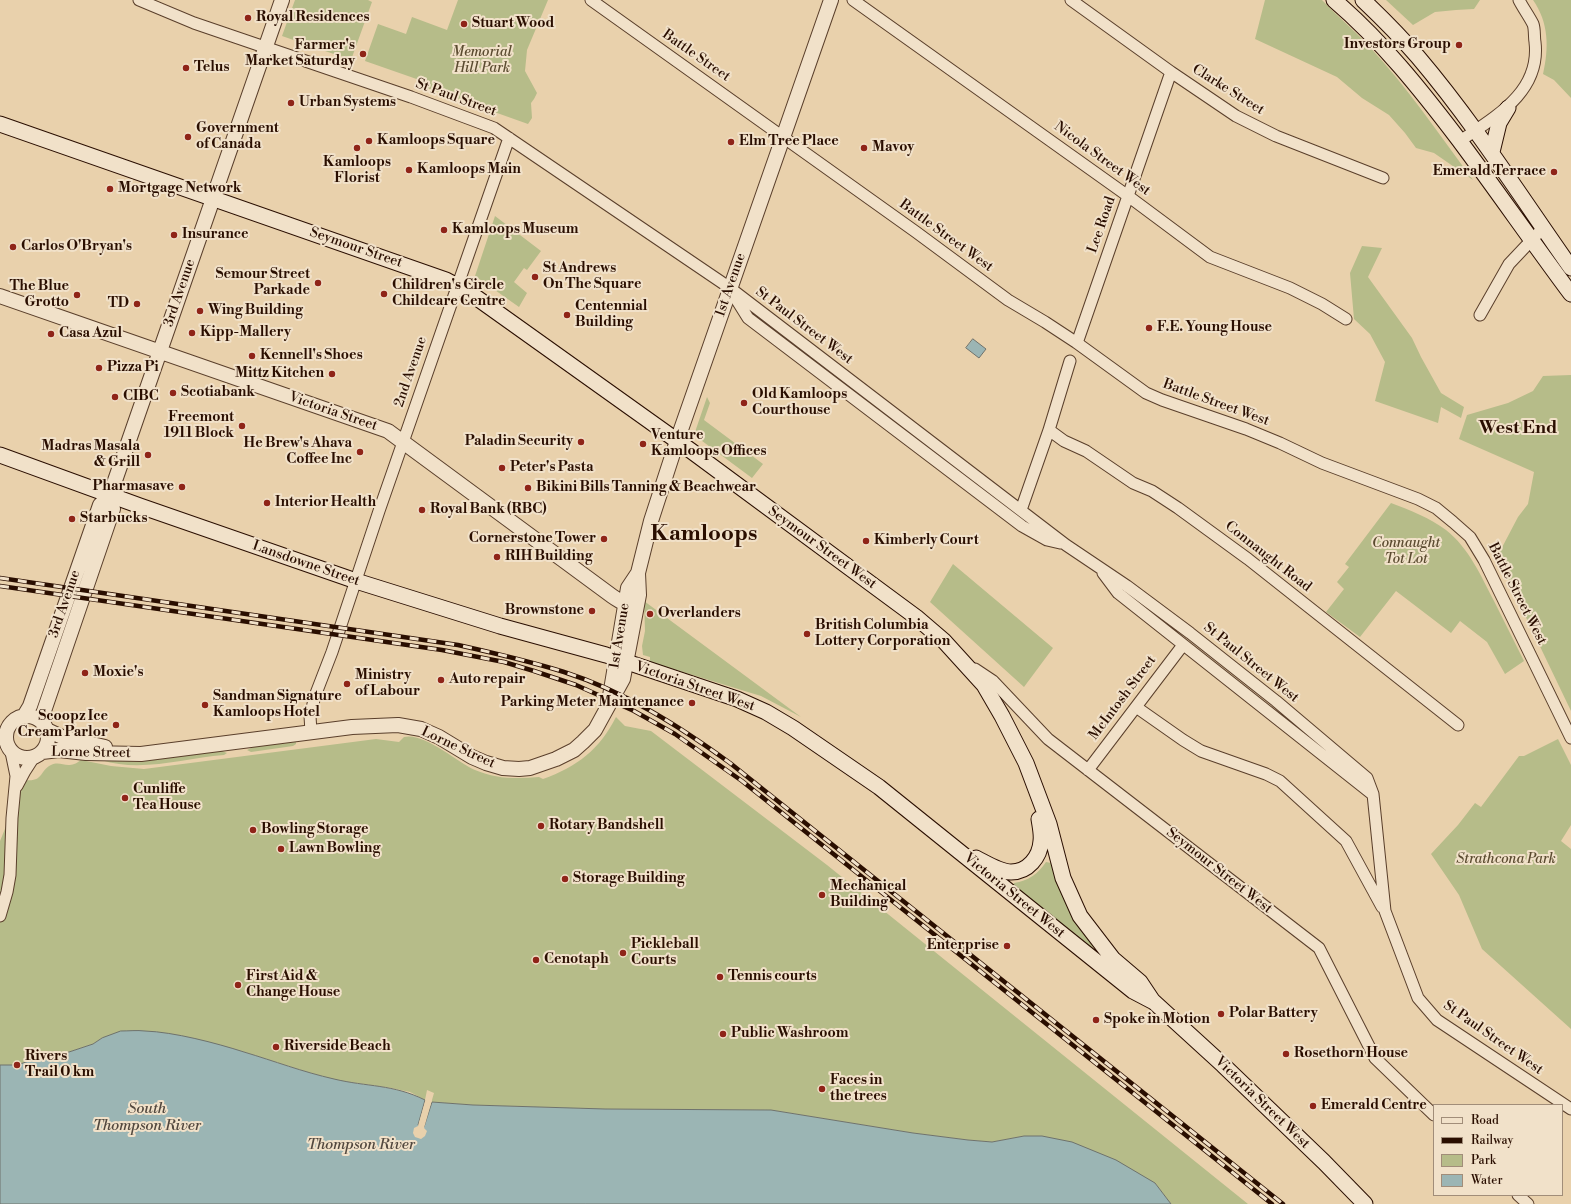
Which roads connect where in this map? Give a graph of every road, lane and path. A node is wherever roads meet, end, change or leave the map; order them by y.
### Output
1 (139, 0) edge
2 (282, 0) edge
3 (591, 0) edge
4 (831, 0) edge
5 (854, 0) edge
6 (1071, 0) edge
7 (1334, 0) edge
8 (1363, 0) edge
9 (1519, 0) edge
10 (265, 48) junction
11 (1170, 72) junction
12 (1508, 108) junction
13 (0, 124) edge
14 (1476, 130) junction
15 (784, 137) junction
16 (509, 138) junction
17 (1460, 141) junction
18 (1492, 152) junction
19 (1383, 178) dead end
20 (1128, 196) junction
21 (214, 197) junction
22 (1543, 228) junction
23 (1531, 240) junction
24 (1571, 268) edge
25 (457, 285) junction
26 (730, 288) junction
27 (1571, 294) edge
28 (0, 296) edge
29 (1480, 316) dead end
30 (1346, 319) dead end
31 (1077, 343) junction
32 (160, 351) junction
33 (1070, 361) dead end
34 (1049, 430) junction
35 (403, 441) junction
36 (677, 441) junction
37 (0, 455) edge
38 (110, 495) junction
39 (1021, 510) junction
40 (1066, 545) junction
41 (1098, 566) junction
42 (638, 573) junction
43 (356, 581) junction
44 (625, 605) junction
45 (629, 642) junction
46 (1183, 645) junction
47 (621, 661) junction
48 (963, 661) junction
49 (1136, 707) junction
50 (0, 716) edge
51 (20, 717) junction
52 (1458, 725) dead end
53 (44, 726) junction
54 (311, 732) junction
55 (1571, 738) edge
56 (6, 744) edge
57 (38, 754) junction
58 (141, 754) junction
59 (1088, 770) junction
60 (1034, 784) junction
61 (16, 790) junction
62 (1373, 794) junction
63 (935, 831) junction
64 (1385, 911) junction
65 (0, 916) edge
66 (1154, 1002) junction
67 (1571, 1109) edge
68 (1433, 1114) edge
69 (1519, 1196) edge
70 (1365, 1204) edge
71 (1528, 1204) edge

1 - 10 street, St Paul Street
2 - 10 street, 3rd Avenue
3 - 15 street, Battle Street
4 - 15 street, 1st Avenue
5 - 20 street, Nicola Street West
6 - 11 street, Clarke Street
7 - 17 main road
8 - 14 main road
9 - 12 street
10 - 16 street, St Paul Street
10 - 21 street, 3rd Avenue
11 - 19 street, Clarke Street
11 - 20 street, Lee Road
12 - 14 street
12 - 18 main road
13 - 21 main road, Seymour Street
14 - 17 street
14 - 18 main road
15 - 26 street, 1st Avenue
15 - 31 street, Battle Street West
16 - 25 street, 2nd Avenue
16 - 26 street, St Paul Street
17 - 23 main road
18 - 22 main road
20 - 30 street, Nicola Street West
20 - 31 street, Lee Road
21 - 25 main road, Seymour Street
21 - 32 street, 3rd Avenue
22 - 23 street
22 - 24 main road
23 - 27 main road
23 - 29 street
25 - 35 street, 2nd Avenue
25 - 36 main road, Seymour Street
26 - 36 street, 1st Avenue
26 - 39 street, St Paul Street West
26 - 40 street, St Paul Street West
28 - 32 street, Victoria Street
31 - 55 street, Battle Street West
32 - 35 street, Victoria Street
32 - 38 street, 3rd Avenue
33 - 34 street
34 - 39 street
34 - 52 street, Connaught Road
35 - 43 street, 2nd Avenue
35 - 44 street, Victoria Street
36 - 42 street, 1st Avenue
36 - 48 main road, Seymour Street West
37 - 38 main road, Lansdowne Street
38 - 43 main road, Lansdowne Street
38 - 51 street, 3rd Avenue
38 - 53 street, 3rd Avenue
39 - 40 street, St Paul Street West
40 - 41 street, St Paul Street West
41 - 46 street, St Paul Street West
41 - 62 street, St Paul Street West
42 - 44 street, 1st Avenue
42 - 45 street, 1st Avenue
43 - 47 main road, Lansdowne Street
43 - 54 street, 2nd Avenue
44 - 45 street
44 - 47 street, 1st Avenue
45 - 47 street, 1st Avenue
46 - 49 street, McIntosh Street
46 - 62 street, St Paul Street West
47 - 54 street, Lorne Street
47 - 63 main road, Victoria Street West
48 - 59 street, Seymour Street West
48 - 60 main road, Seymour Street West
49 - 59 street, McIntosh Street
49 - 64 street
50 - 51 street
51 - 53 street
51 - 56 street
53 - 57 street
53 - 58 street, Lorne Street
54 - 58 street, Lorne Street
56 - 57 street
56 - 61 street
57 - 58 street, Lorne Street
57 - 61 street
59 - 68 street, Seymour Street West
60 - 63 main road
60 - 66 main road, Seymour Street West
61 - 65 street
62 - 64 street, St Paul Street West
63 - 66 main road, Victoria Street West
64 - 67 street, St Paul Street West
66 - 70 main road, Victoria Street West
69 - 71 street

